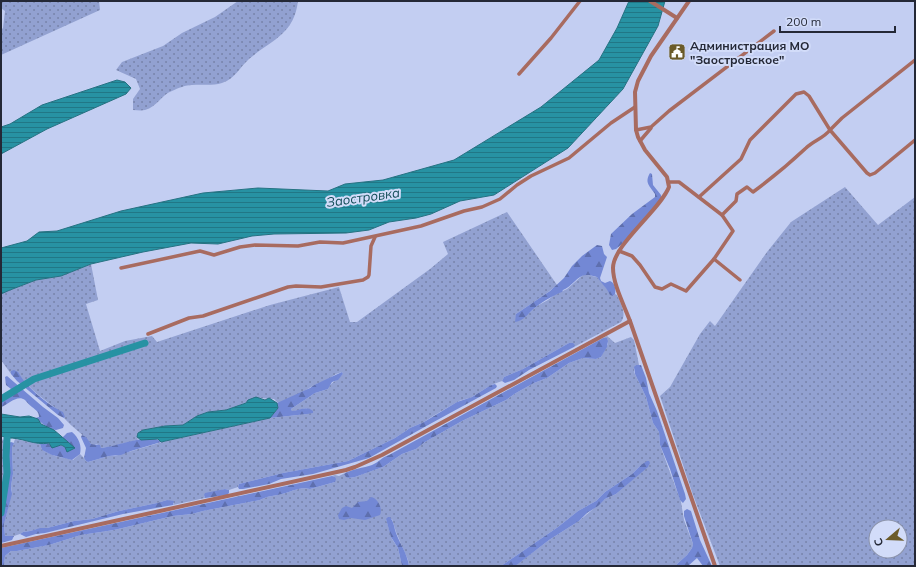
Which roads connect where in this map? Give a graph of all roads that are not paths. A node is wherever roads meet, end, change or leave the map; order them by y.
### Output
1 (580, 1) edge
2 (650, 1) edge
3 (689, 1) edge
4 (677, 18) junction
5 (774, 31) dead end
6 (915, 60) edge
7 (518, 74) dead end
8 (636, 107) junction
9 (651, 127) junction
10 (636, 130) junction
11 (830, 130) junction
12 (915, 140) edge
13 (640, 141) junction
14 (669, 182) junction
15 (699, 197) junction
16 (722, 214) junction
17 (375, 237) junction
18 (619, 251) junction
19 (714, 259) junction
20 (121, 268) dead end
21 (740, 280) dead end
22 (630, 321) junction
23 (148, 334) dead end
24 (1, 546) edge
25 (715, 566) edge

1 - 7 street
2 - 4 street
3 - 4 street
4 - 8 street
5 - 9 street
6 - 11 street
8 - 10 street
8 - 17 street
9 - 10 street
9 - 13 street
10 - 13 street
11 - 12 street
11 - 15 street
11 - 16 street
13 - 14 street
14 - 15 street
14 - 18 street
15 - 16 street
16 - 19 street
17 - 20 street
17 - 23 street
18 - 19 street
18 - 22 street
19 - 21 street
22 - 24 street
22 - 25 street

